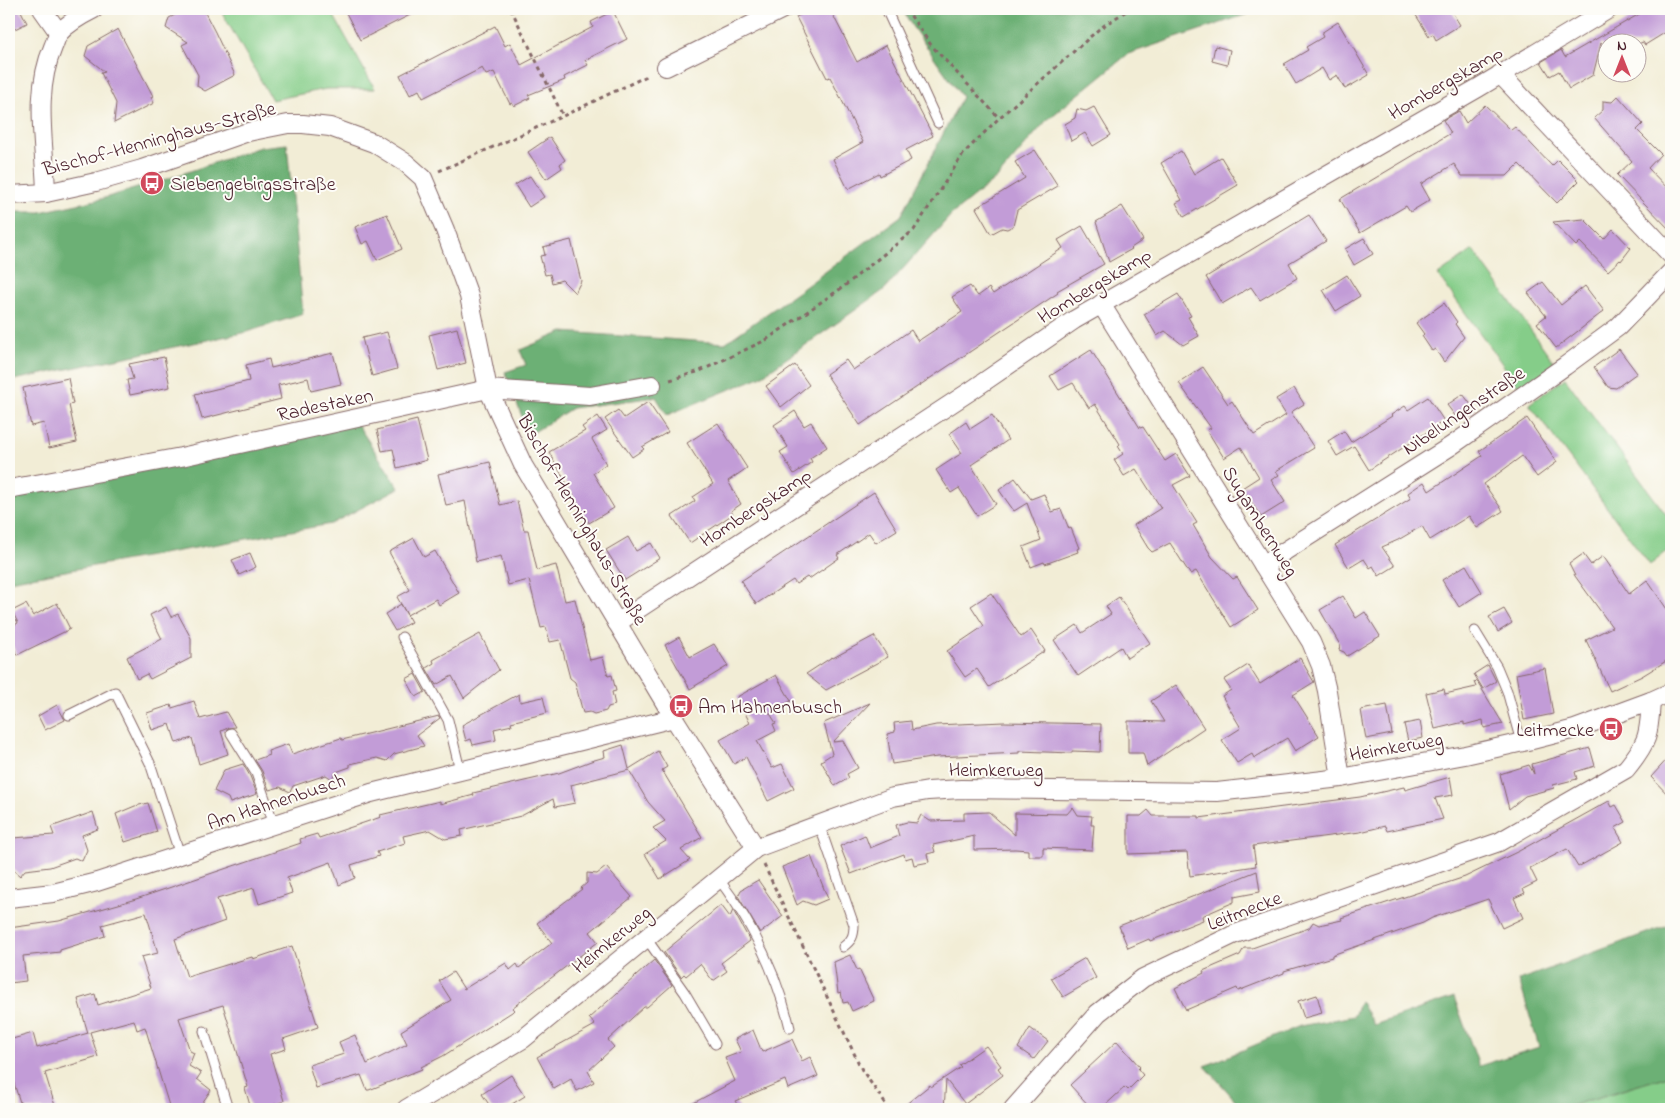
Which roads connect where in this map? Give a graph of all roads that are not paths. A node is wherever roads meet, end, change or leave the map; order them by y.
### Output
1 (42, 9) edge
2 (94, 9) edge
3 (783, 9) edge
4 (886, 9) edge
5 (1609, 9) edge
6 (59, 33) junction
7 (666, 67) road end
8 (1500, 74) junction
9 (938, 123) dead end
10 (46, 193) junction
11 (9, 195) edge
12 (1671, 255) edge
13 (1671, 272) edge
14 (1101, 304) junction
15 (652, 385) road end
16 (488, 389) junction
17 (9, 489) edge
18 (1263, 565) junction
19 (617, 622) junction
20 (1475, 631) dead end
21 (402, 637) dead end
22 (1671, 692) edge
23 (1652, 701) junction
24 (69, 715) dead end
25 (674, 718) junction
26 (231, 733) dead end
27 (1521, 742) junction
28 (460, 770) junction
29 (1341, 778) junction
30 (274, 824) junction
31 (818, 824) junction
32 (756, 848) junction
33 (180, 855) junction
34 (718, 878) junction
35 (9, 898) edge
36 (646, 938) junction
37 (843, 946) dead end
38 (790, 1028) dead end
39 (204, 1031) dead end
40 (715, 1044) dead end
41 (228, 1109) edge
42 (406, 1109) edge
43 (1013, 1109) edge

1 - 6 street
2 - 6 street
3 - 7 street
4 - 9 lane
5 - 8 street, Hombergskamp
6 - 10 street
8 - 12 street
8 - 14 street, Hombergskamp
10 - 11 street, Bischof-Henninghaus-Straße
10 - 16 street, Bischof-Henninghaus-Straße
13 - 18 street, Nibelungenstraße
14 - 18 street, Sugambernweg
14 - 19 street, Hombergskamp
15 - 16 street, Radestaken
16 - 17 street, Radestaken
16 - 19 street, Bischof-Henninghaus-Straße
18 - 29 street, Sugambernweg
19 - 25 street, Bischof-Henninghaus-Straße
20 - 27 lane
21 - 28 lane
22 - 23 street, Heimkerweg
23 - 27 street, Heimkerweg
23 - 43 street, Leitmecke
24 - 33 lane
25 - 28 street, Am Hahnenbusch
25 - 32 street, Bischof-Henninghaus-Straße
26 - 30 lane
27 - 29 street, Heimkerweg
28 - 30 street, Am Hahnenbusch
29 - 31 street, Heimkerweg
30 - 33 street, Am Hahnenbusch
31 - 32 street, Heimkerweg
31 - 37 lane
32 - 34 street, Heimkerweg
33 - 35 street, Am Hahnenbusch
34 - 36 street, Heimkerweg
34 - 38 lane
36 - 40 lane
36 - 42 street, Heimkerweg
39 - 41 lane

